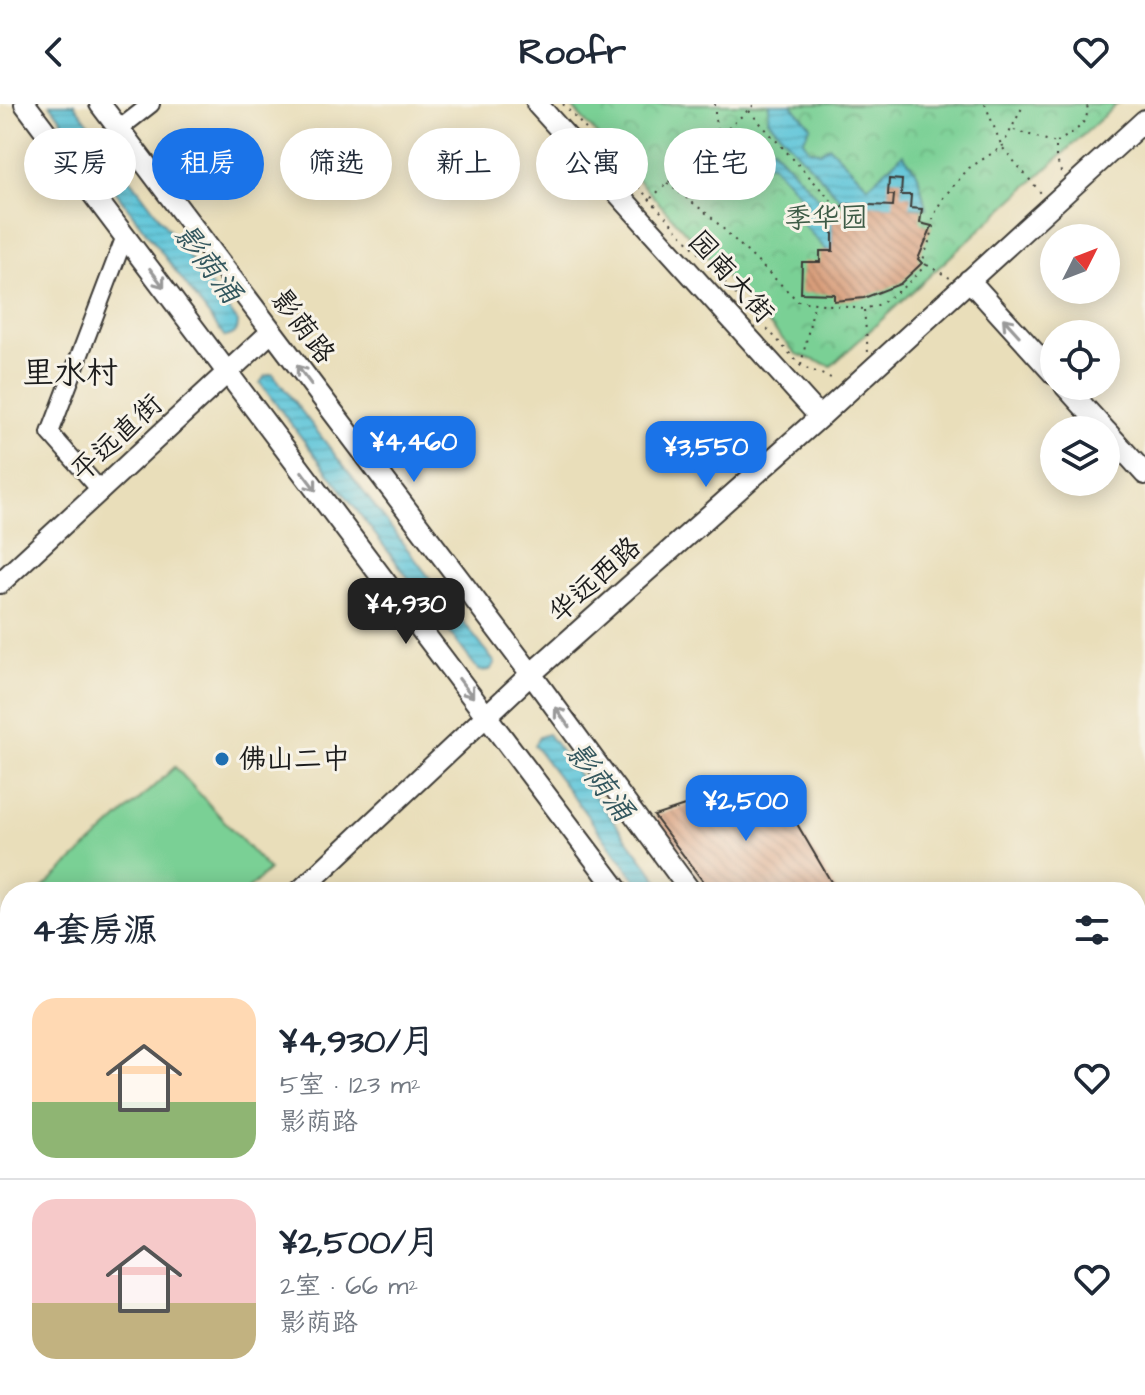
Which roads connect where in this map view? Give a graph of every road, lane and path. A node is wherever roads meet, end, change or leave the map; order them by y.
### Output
1 (25, 104) edge
2 (100, 104) edge
3 (151, 104) edge
4 (537, 104) edge
5 (563, 104) edge
6 (572, 104) edge
7 (715, 104) edge
8 (755, 104) edge
9 (985, 104) edge
10 (1024, 104) edge
11 (1087, 104) edge
12 (567, 108) junction
13 (748, 110) junction
14 (1145, 120) edge
15 (118, 128) edge
16 (120, 128) edge
17 (718, 128) edge
18 (729, 128) edge
19 (1013, 129) junction
20 (1056, 143) junction
21 (1002, 147) junction
22 (136, 153) edge
23 (1063, 180) dead end
24 (664, 186) edge
25 (650, 199) junction
26 (689, 200) edge
27 (1051, 204) junction
28 (839, 209) dead end
29 (125, 236) junction
30 (926, 265) junction
31 (962, 280) junction
32 (814, 303) junction
33 (864, 309) junction
34 (268, 336) junction
35 (869, 360) dead end
36 (1040, 360) edge
37 (801, 366) junction
38 (234, 369) junction
39 (834, 380) dead end
40 (1078, 400) edge
41 (1093, 416) edge
42 (820, 417) junction
43 (1120, 446) edge
44 (1145, 474) edge
45 (101, 491) junction
46 (0, 583) edge
47 (531, 674) junction
48 (486, 716) junction
49 (310, 882) edge
50 (611, 882) edge
51 (684, 882) edge

1 - 29 street
2 - 15 street, 影荫路
3 - 16 street
4 - 42 street, 园南大街
5 - 12 path
6 - 12 path
7 - 17 path
8 - 13 path
9 - 21 path
10 - 19 path
11 - 20 path
12 - 25 path
13 - 18 path
13 - 28 path
14 - 27 street, 华远西路
19 - 20 path
19 - 21 path
20 - 23 path
21 - 27 path
21 - 30 path
22 - 34 street, 影荫路
24 - 25 path
25 - 37 path
26 - 32 path
27 - 31 street, 华远西路
29 -> 38 street
29 - 45 street
30 - 31 path
30 - 33 path
36 -> 31 street
31 - 42 street, 华远西路
32 - 33 path
32 - 37 path
33 - 35 path
34 - 38 street, 平远直街
47 -> 34 street, 影荫路
37 - 39 path
38 - 45 street, 平远直街
38 -> 48 street
40 - 41 street
42 - 47 street, 华远西路
43 - 44 street
45 - 46 street, 平远直街
47 - 48 street, 华远西路
51 -> 47 street, 影荫路
48 - 49 street, 华远西路
48 - 50 street

